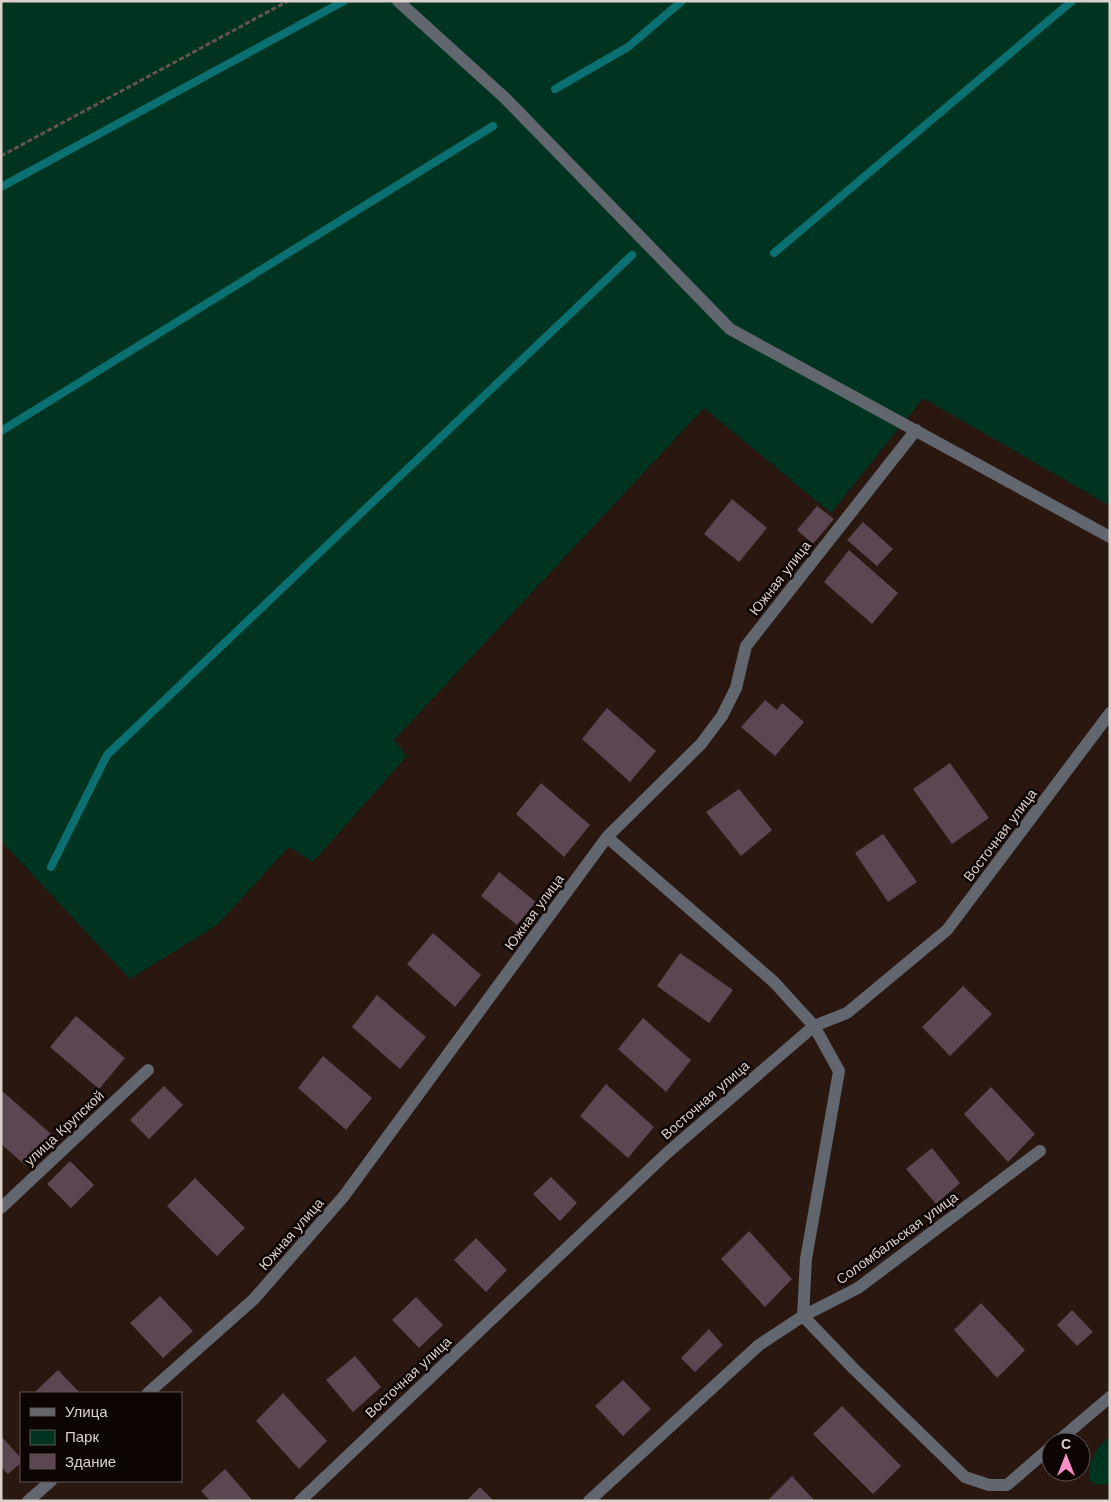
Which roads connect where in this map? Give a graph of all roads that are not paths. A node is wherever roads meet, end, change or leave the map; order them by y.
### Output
1 (398, 1) edge
2 (916, 430) junction
3 (1110, 537) edge
4 (1110, 713) edge
5 (607, 837) junction
6 (814, 1026) junction
7 (148, 1070) dead end
8 (1040, 1152) dead end
9 (1, 1208) edge
10 (803, 1316) junction
11 (149, 1392) edge
12 (1110, 1397) edge
13 (1069, 1432) edge
14 (1041, 1456) edge
15 (50, 1482) edge
16 (28, 1501) edge
17 (300, 1501) edge
18 (589, 1501) edge

1 - 2 street
2 - 3 street
2 - 5 street, Южная улица
4 - 6 street, Восточная улица
5 - 6 street
5 - 11 street, Южная улица
6 - 10 street
6 - 17 street, Восточная улица
7 - 9 street, улица Крупской
8 - 10 street, Соломбальская улица
10 - 14 street
10 - 18 street, Соломбальская улица
12 - 13 street
15 - 16 street

